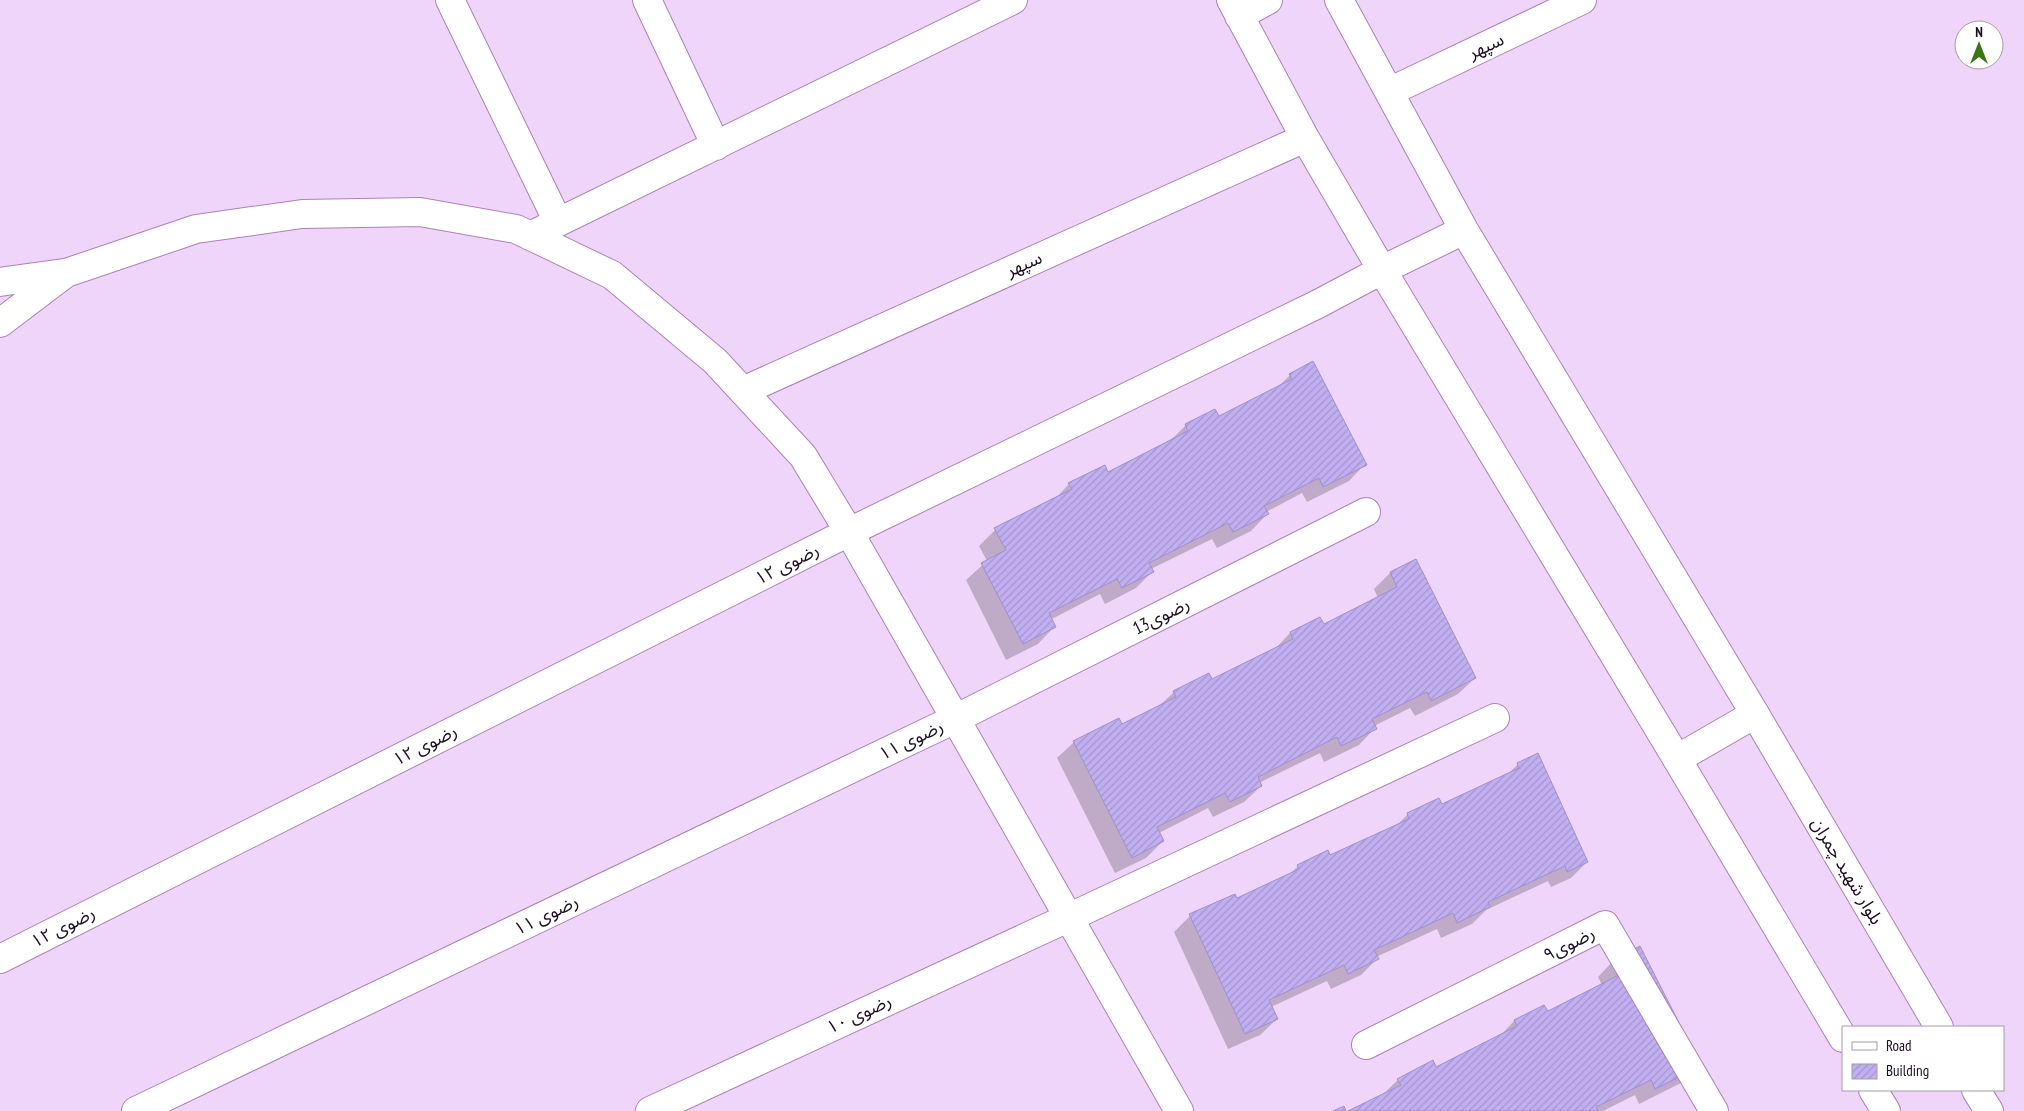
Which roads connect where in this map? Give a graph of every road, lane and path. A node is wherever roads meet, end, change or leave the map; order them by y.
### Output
1 (450, 0) edge
2 (647, 0) edge
3 (1013, 0) edge
4 (1268, 0) edge
5 (1339, 0) edge
6 (1582, 0) edge
7 (1235, 8) edge
8 (1389, 92) junction
9 (1305, 138) junction
10 (716, 146) junction
11 (558, 222) junction
12 (1464, 230) junction
13 (530, 236) junction
14 (1382, 270) junction
15 (66, 273) junction
16 (0, 282) edge
17 (0, 324) edge
18 (743, 391) junction
19 (1366, 512) dead end
20 (849, 532) junction
21 (1755, 714) junction
22 (1495, 718) dead end
23 (955, 719) junction
24 (1677, 759) junction
25 (1068, 918) junction
26 (0, 959) edge
27 (1938, 1026) edge
28 (1842, 1036) edge
29 (1366, 1045) dead end
30 (1874, 1091) edge
31 (1977, 1091) edge
32 (136, 1111) edge
33 (650, 1111) edge
34 (1179, 1111) edge
35 (1714, 1111) edge
36 (1886, 1111) edge
37 (1989, 1111) edge

1 - 11 street
2 - 10 street
3 - 10 street
4 - 7 street
5 - 8 street, بلوار شهید چمران
6 - 8 street, سپهر
7 - 9 street
8 - 12 street, بلوار شهید چمران
9 - 14 street
9 - 18 street, سپهر
10 - 11 street
11 - 13 street
12 - 14 street, رضوی ۱۲
12 - 21 street, بلوار شهید چمران
13 - 15 street
13 - 18 street
14 - 20 street, رضوی ۱۲
14 - 24 street
15 - 16 street
15 - 17 street
18 - 20 street
19 - 23 street, رضوی13
20 - 23 street
20 - 26 street, رضوی ۱۲
21 - 24 street
21 - 27 street, بلوار شهید چمران
22 - 25 street, رضوی ۱۰
23 - 25 street
23 - 32 street, رضوی ۱۱
24 - 28 street
25 - 33 street, رضوی ۱۰
25 - 34 street
29 - 35 street, رضوی۹
30 - 36 street
31 - 37 street

